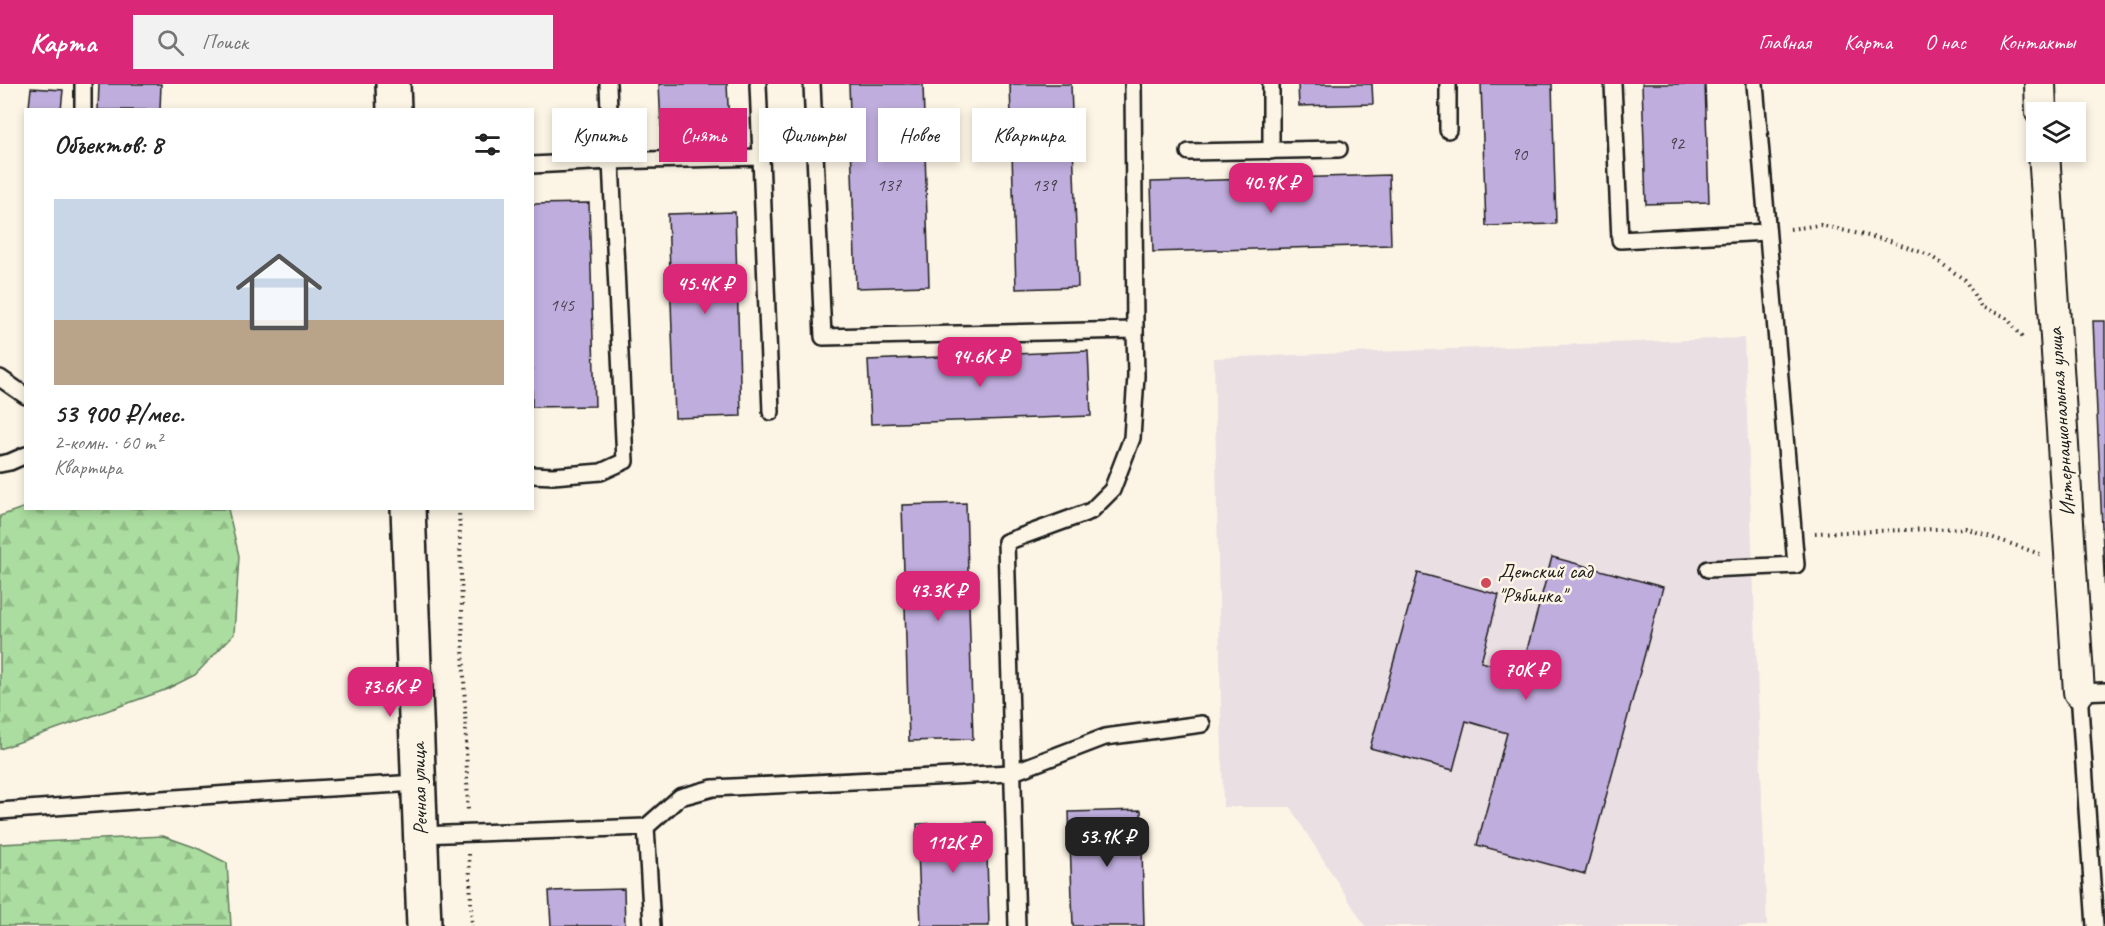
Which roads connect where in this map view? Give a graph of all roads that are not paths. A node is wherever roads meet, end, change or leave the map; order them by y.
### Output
1 (83, 84) edge
2 (393, 84) edge
3 (608, 84) edge
4 (758, 84) edge
5 (812, 84) edge
6 (1133, 84) edge
7 (1271, 84) edge
8 (1448, 84) edge
9 (1613, 84) edge
10 (1755, 84) edge
11 (2040, 84) edge
12 (2041, 102) edge
13 (83, 108) edge
14 (394, 108) edge
15 (609, 108) edge
16 (759, 108) edge
17 (1448, 130) dead end
18 (1339, 149) dead end
19 (1271, 151) junction
20 (1190, 152) dead end
21 (759, 157) edge
22 (647, 160) edge
23 (591, 162) edge
24 (611, 162) edge
25 (761, 162) edge
26 (2045, 162) edge
27 (534, 165) edge
28 (1767, 232) junction
29 (1135, 330) junction
30 (0, 378) edge
31 (24, 395) edge
32 (771, 412) dead end
33 (24, 456) edge
34 (0, 464) edge
35 (534, 475) edge
36 (408, 510) edge
37 (1708, 569) dead end
38 (2092, 692) edge
39 (1203, 724) dead end
40 (1011, 773) junction
41 (418, 783) junction
42 (0, 811) edge
43 (646, 827) junction
44 (420, 835) junction
45 (424, 926) edge
46 (652, 926) edge
47 (1017, 926) edge
48 (2095, 926) edge

1 - 13 lane
2 - 14 street
3 - 15 lane
4 - 16 lane
5 - 29 lane
6 - 29 lane
7 - 19 lane
8 - 17 lane
9 - 28 lane
10 - 28 lane
11 - 12 street
18 - 19 lane
19 - 20 lane
21 - 22 lane
23 - 27 lane
24 - 35 lane
25 - 32 lane
26 - 38 street, Интернациональная улица
28 - 37 lane
29 - 40 lane
30 - 31 lane
33 - 34 lane
36 - 41 street, Речная улица
38 - 48 lane
39 - 40 lane
40 - 43 lane
40 - 47 lane
41 - 42 lane
41 - 44 street, Речная улица
43 - 44 lane
43 - 46 lane
44 - 45 street, Речная улица

